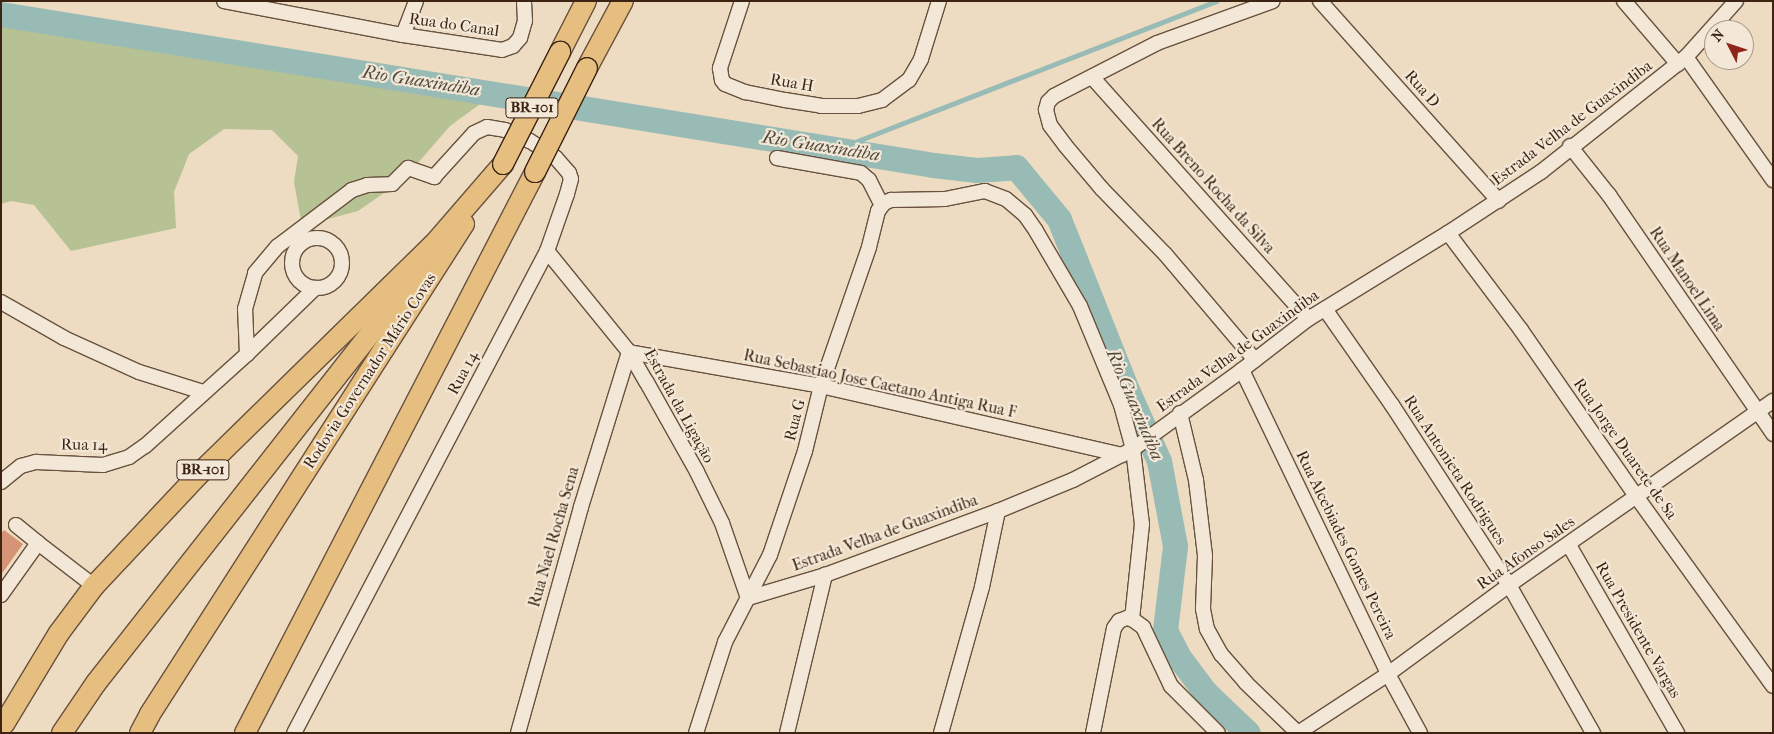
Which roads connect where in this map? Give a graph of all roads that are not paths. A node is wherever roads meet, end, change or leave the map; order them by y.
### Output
1 (224, 1) edge
2 (416, 1) edge
3 (524, 1) edge
4 (586, 1) edge
5 (623, 1) edge
6 (742, 1) edge
7 (939, 1) edge
8 (1273, 1) edge
9 (1320, 1) edge
10 (1624, 1) edge
11 (1736, 1) edge
12 (255, 4) edge
13 (403, 35) junction
14 (1682, 61) junction
15 (1092, 77) junction
16 (1570, 146) junction
17 (777, 158) dead end
18 (503, 164) junction
19 (1773, 180) edge
20 (1499, 201) junction
21 (882, 205) junction
22 (1448, 233) junction
23 (547, 251) junction
24 (316, 288) dead end
25 (1, 302) edge
26 (1325, 309) junction
27 (1308, 319) junction
28 (629, 352) junction
29 (247, 354) junction
30 (1255, 360) junction
31 (1242, 370) junction
32 (822, 386) junction
33 (203, 392) junction
34 (1773, 401) edge
35 (1756, 412) junction
36 (1180, 413) junction
37 (1773, 434) edge
38 (1133, 449) junction
39 (1, 482) edge
40 (1636, 496) junction
41 (998, 510) junction
42 (16, 525) dead end
43 (38, 543) junction
44 (1569, 545) junction
45 (825, 575) junction
46 (1509, 585) junction
47 (94, 586) junction
48 (1, 595) edge
49 (748, 598) junction
50 (1132, 619) junction
51 (1388, 674) junction
52 (1773, 686) edge
53 (4, 724) dead end
54 (62, 733) edge
55 (140, 733) edge
56 (245, 733) edge
57 (294, 733) edge
58 (518, 733) edge
59 (696, 733) edge
60 (787, 733) edge
61 (941, 733) edge
62 (1093, 733) edge
63 (1218, 733) edge
64 (1298, 733) edge
65 (1420, 733) edge
66 (1593, 733) edge
67 (1677, 733) edge

1 - 12 street, Rua do Canal
2 - 13 street
3 - 13 street, Rua do Canal
4 - 18 highway, Rodovia Governador Mário Covas / BR-101, bridge
5 - 56 highway, BR-101, bridge
6 - 7 street, Rua H
8 - 15 street
9 - 20 street, Rua D
10 - 14 street
11 - 14 street, Estrada Velha de Guaxindiba
12 - 13 street, Rua do Canal
14 - 16 street, Estrada Velha de Guaxindiba
14 - 19 street
15 - 27 street, Rua Breno Rocha da Silva
15 - 30 street
16 - 20 street, Estrada Velha de Guaxindiba
16 - 35 street, Rua Manoel Lima
17 - 21 street
18 - 47 highway, BR-101
18 - 54 highway, BR-101
18 - 55 highway, Rodovia Governador Mário Covas / BR-101
20 - 22 street, Estrada Velha de Guaxindiba
21 - 32 street, Rua G
21 - 38 street
22 - 26 street, Estrada Velha de Guaxindiba
22 - 40 street, Rua Jorge Duarete de Sa
23 - 28 street, Estrada da Ligação
23 - 29 street, Rua 14
23 - 57 street, Rua 14
24 - 29 street, Rua 14
25 - 33 street
26 - 27 street, Estrada Velha de Guaxindiba
26 - 46 street, Rua Antonieta Rodrigues
27 - 30 street, Estrada Velha de Guaxindiba
28 - 32 street, Rua Sebastiao Jose Caetano Antiga Rua F
28 - 49 street, Estrada da Ligação
28 - 58 street, Rua Nael Rocha Sena
29 - 33 street, Rua 14
30 - 31 street, Estrada Velha de Guaxindiba
31 - 36 street, Estrada Velha de Guaxindiba
31 - 51 street, Rua Alcebiades Gomes Pereira
32 - 38 street, Rua Sebastiao Jose Caetano Antiga Rua F
32 - 49 street, Rua G
33 - 39 street, Rua 14
34 - 35 street, Rua Afonso Sales
35 - 37 street, Rua Manoel Lima
35 - 40 street, Rua Afonso Sales
36 - 38 street, Estrada Velha de Guaxindiba
36 - 64 street
38 - 41 street, Estrada Velha de Guaxindiba
38 - 50 street
40 - 44 street, Rua Afonso Sales
40 - 52 street, Rua Jorge Duarete de Sa
41 - 45 street, Estrada Velha de Guaxindiba
41 - 61 street
42 - 43 street
43 - 47 street
43 - 48 street
44 - 46 street, Rua Afonso Sales
44 - 67 street, Rua Presidente Vargas
45 - 49 street, Estrada Velha de Guaxindiba
45 - 60 street
46 - 51 street, Rua Afonso Sales
46 - 66 street, Rua Antonieta Rodrigues
47 - 53 highway, BR-101
49 - 59 street
50 - 62 street
50 - 63 street
51 - 64 street, Rua Afonso Sales
51 - 65 street, Rua Alcebiades Gomes Pereira

